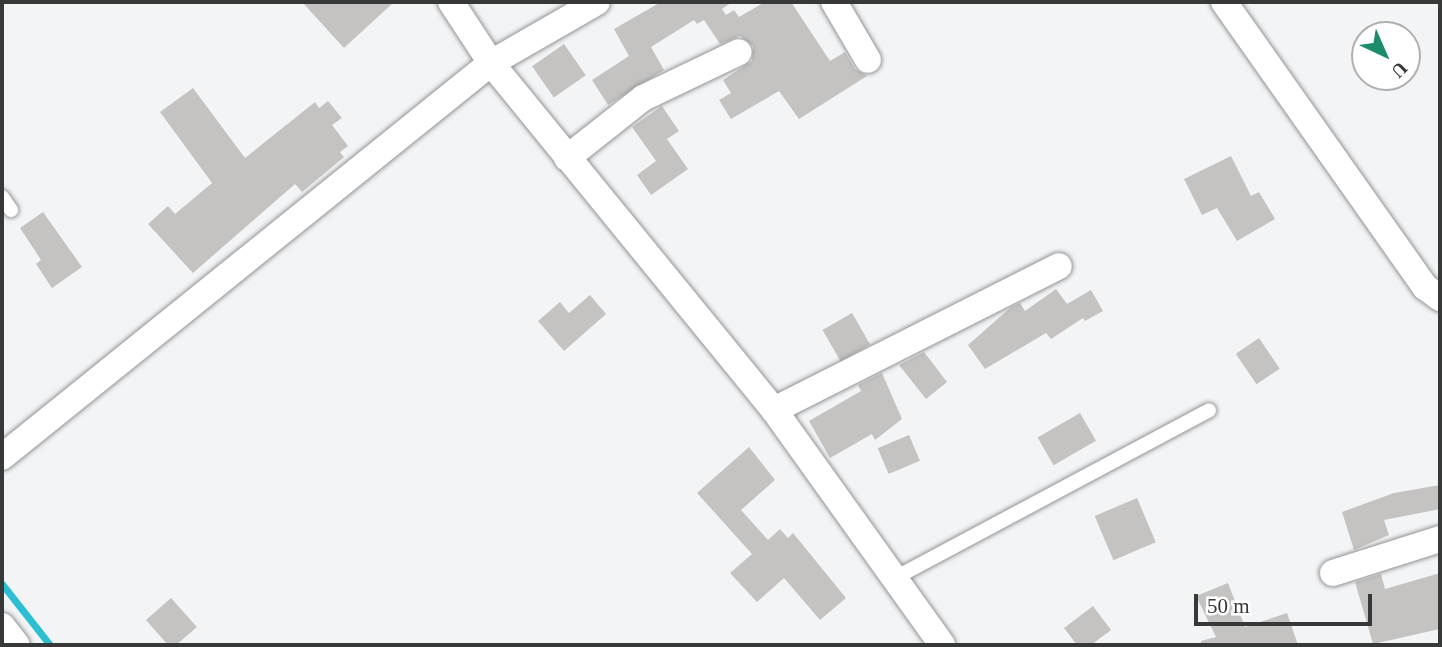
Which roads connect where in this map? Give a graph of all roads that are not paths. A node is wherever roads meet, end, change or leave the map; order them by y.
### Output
1 (451, 2) edge
2 (597, 2) edge
3 (834, 2) edge
4 (1224, 2) edge
5 (739, 52) dead end
6 (868, 60) dead end
7 (491, 63) junction
8 (567, 159) junction
9 (2, 197) edge
10 (11, 209) dead end
11 (1059, 267) dead end
12 (1440, 298) edge
13 (774, 410) junction
14 (1209, 410) dead end
15 (2, 457) edge
16 (1440, 539) edge
17 (1333, 573) dead end
18 (895, 578) junction
19 (2, 626) edge
20 (17, 645) edge
21 (942, 645) edge

1 - 7 street
2 - 7 street
3 - 6 street
4 - 12 street
5 - 8 street
7 - 8 street
7 - 15 street
8 - 13 street
9 - 10 lane
11 - 13 street
13 - 18 street
14 - 18 lane
16 - 17 street
18 - 21 street
19 - 20 street

